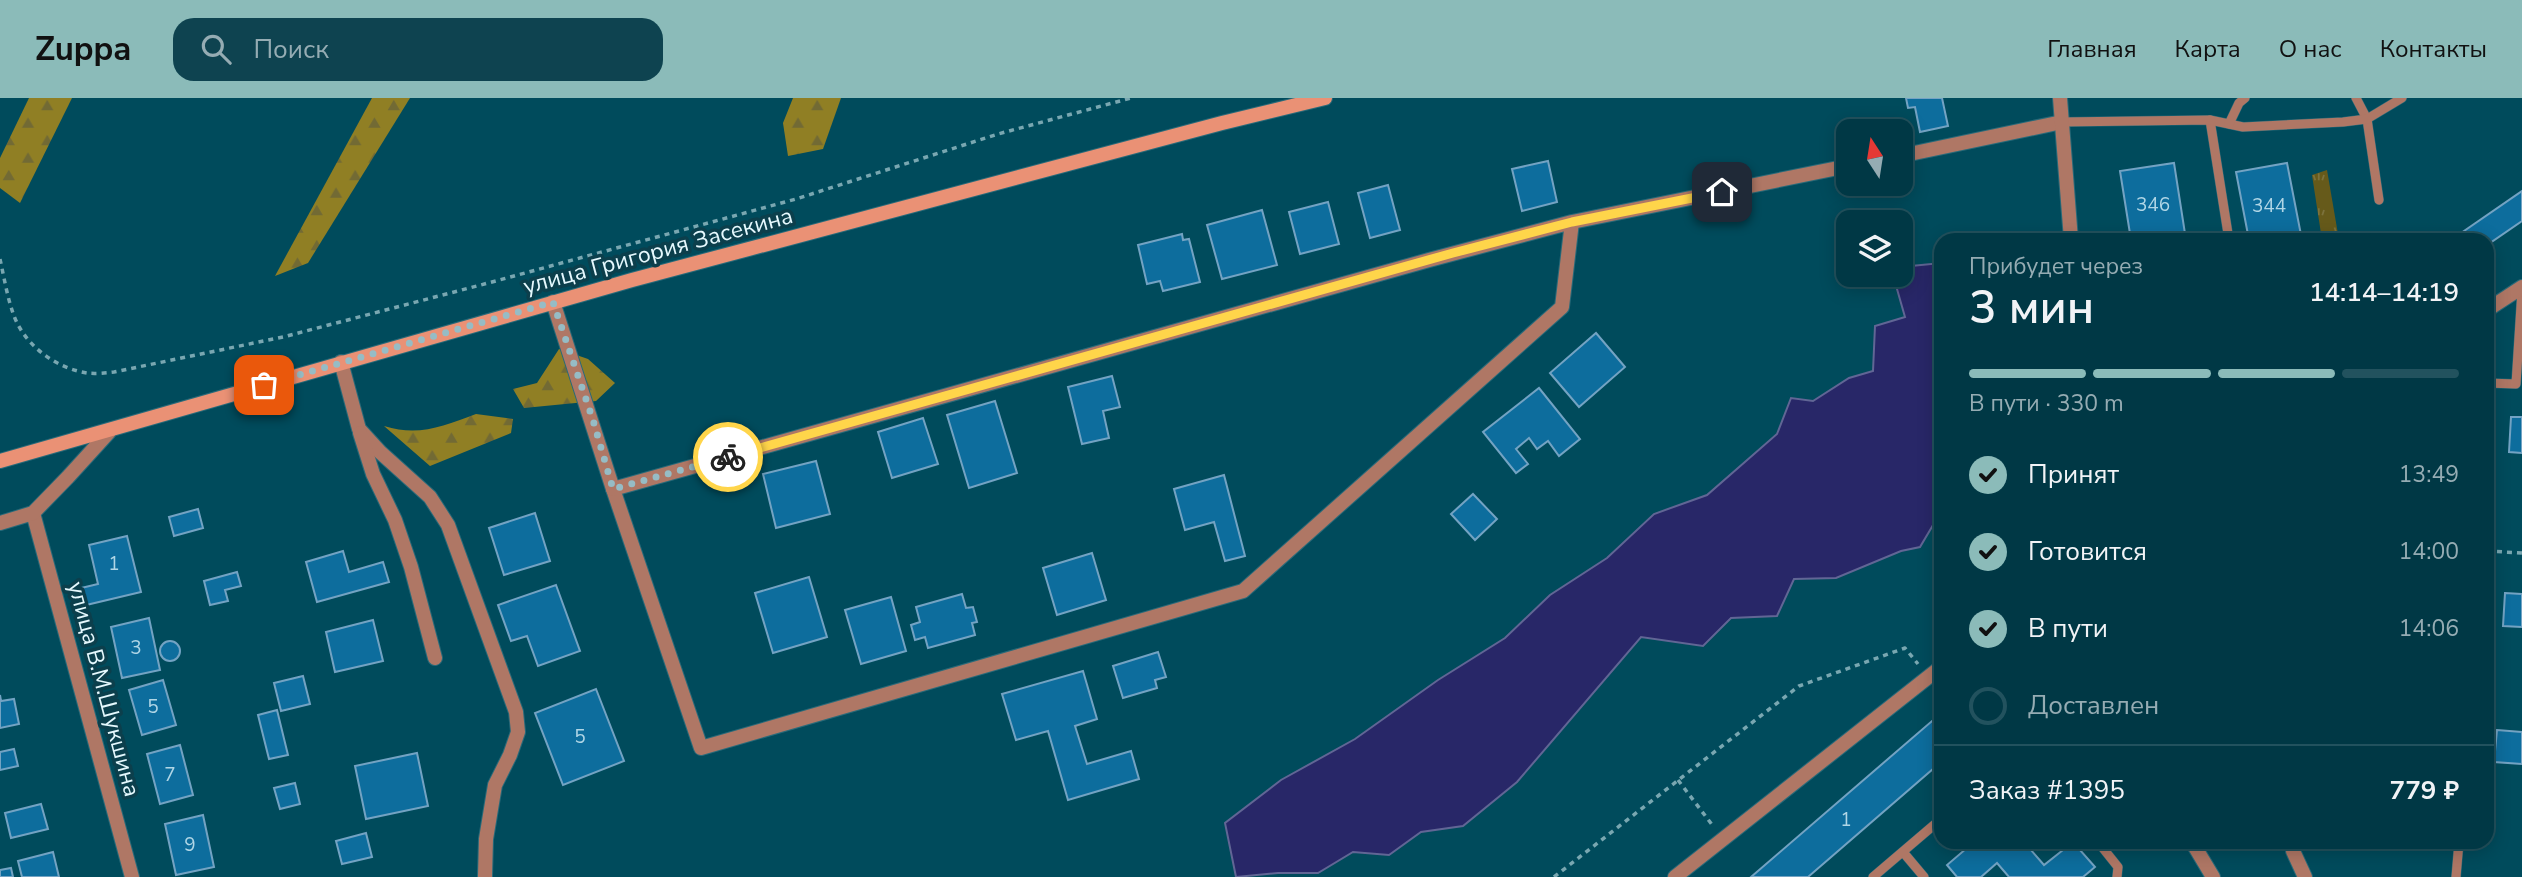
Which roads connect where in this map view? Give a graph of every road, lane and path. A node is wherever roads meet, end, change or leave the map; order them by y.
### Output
1 (1131, 98) edge
2 (1325, 98) edge
3 (2060, 98) edge
4 (2245, 98) edge
5 (2356, 98) edge
6 (2402, 98) edge
7 (2367, 119) junction
8 (2210, 120) junction
9 (2062, 122) junction
10 (2229, 124) junction
11 (1913, 153) edge
12 (1836, 168) edge
13 (2379, 200) dead end
14 (1572, 222) junction
15 (2070, 233) edge
16 (2229, 233) edge
17 (0, 259) edge
18 (2522, 289) edge
19 (553, 302) junction
20 (2494, 306) edge
21 (341, 362) junction
22 (2494, 383) edge
23 (359, 429) junction
24 (108, 432) junction
25 (0, 461) edge
26 (613, 489) junction
27 (33, 513) junction
28 (0, 523) edge
29 (2494, 551) edge
30 (2522, 553) edge
31 (435, 658) dead end
32 (1934, 672) edge
33 (1927, 677) junction
34 (1678, 780) junction
35 (1934, 825) edge
36 (1723, 839) junction
37 (2104, 849) edge
38 (2196, 849) edge
39 (2293, 849) edge
40 (2458, 849) edge
41 (1903, 852) junction
42 (1692, 870) edge
43 (485, 876) edge
44 (132, 877) edge
45 (1554, 877) edge
46 (1675, 877) edge
47 (1874, 877) edge
48 (1924, 877) edge
49 (2117, 877) edge
50 (2213, 877) edge
51 (2305, 877) edge
52 (2456, 877) edge

1 - 17 path
2 - 19 main road, улица Григория Засекина
3 - 9 street
4 - 10 lane
5 - 7 lane
6 - 7 lane
7 - 10 lane
7 - 13 lane
8 - 9 lane
8 - 10 lane
8 - 16 lane
9 - 11 street
9 - 15 street
12 - 14 street
14 - 26 street
14 - 26 street
18 - 20 street
18 - 22 lane
19 - 21 main road, улица Григория Засекина
19 - 26 street
21 - 23 street
21 - 24 main road, улица Григория Засекина
23 - 31 street
23 - 43 street
24 - 25 main road, улица Григория Засекина
24 - 27 street
27 - 28 street
27 - 44 street, улица В.М.Шукшина
29 - 30 path
32 - 33 street
33 - 34 path
33 - 36 street
34 - 36 path
34 - 45 path
35 - 41 lane
36 - 42 street
37 - 49 lane
38 - 50 street
39 - 51 street
40 - 52 lane
41 - 47 lane
41 - 48 lane
42 - 46 street

